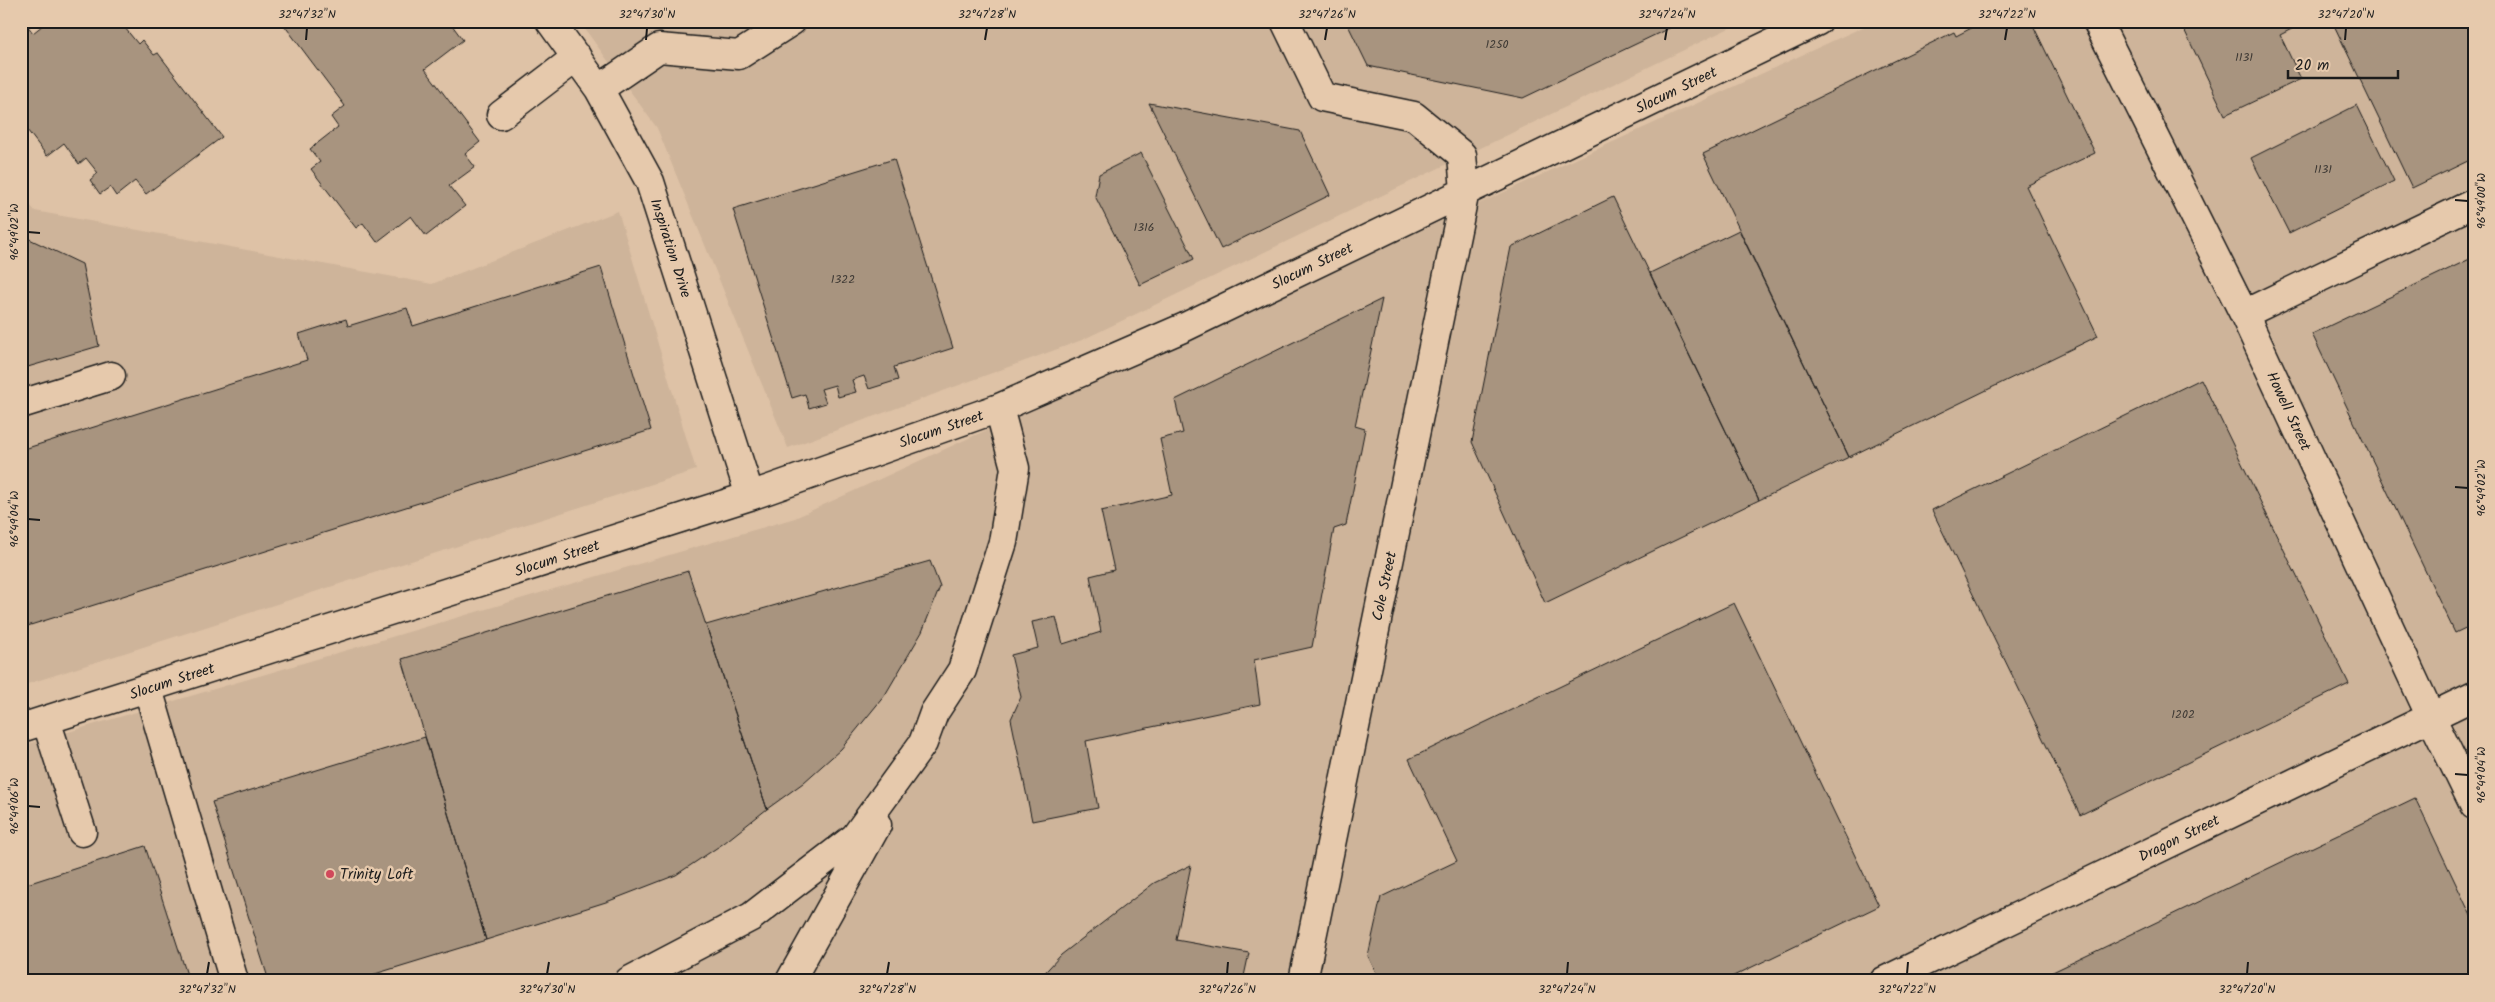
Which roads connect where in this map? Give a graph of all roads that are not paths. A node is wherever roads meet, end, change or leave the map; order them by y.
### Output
1 (550, 21) edge
2 (792, 21) edge
3 (1285, 21) edge
4 (1818, 21) edge
5 (2097, 21) edge
6 (577, 57) junction
7 (599, 89) junction
8 (501, 115) dead end
9 (1465, 192) junction
10 (2474, 203) edge
11 (2244, 314) junction
12 (111, 376) dead end
13 (21, 404) edge
14 (1000, 408) junction
15 (750, 496) junction
16 (148, 689) junction
17 (2474, 696) edge
18 (2431, 717) junction
19 (34, 724) edge
20 (923, 743) junction
21 (2474, 805) edge
22 (82, 832) dead end
23 (234, 981) edge
24 (629, 981) edge
25 (790, 981) edge
26 (1304, 981) edge
27 (1884, 981) edge

1 - 6 street, Inspiration Drive
2 - 7 street
3 - 9 street, Cole Street
4 - 9 street, Slocum Street
5 - 11 street, Howell Street
6 - 7 street, Inspiration Drive
6 - 8 street
7 - 15 street, Inspiration Drive
9 - 14 street, Slocum Street
9 - 26 street, Cole Street
10 - 11 street
11 - 18 street, Howell Street
12 - 13 street
14 - 15 street, Slocum Street
14 - 20 street
15 - 16 street, Slocum Street
16 - 19 street, Slocum Street
16 - 23 street
17 - 18 street, Dragon Street
18 - 21 street, Howell Street
18 - 27 street, Dragon Street
19 - 22 street
20 - 24 street
20 - 25 street

